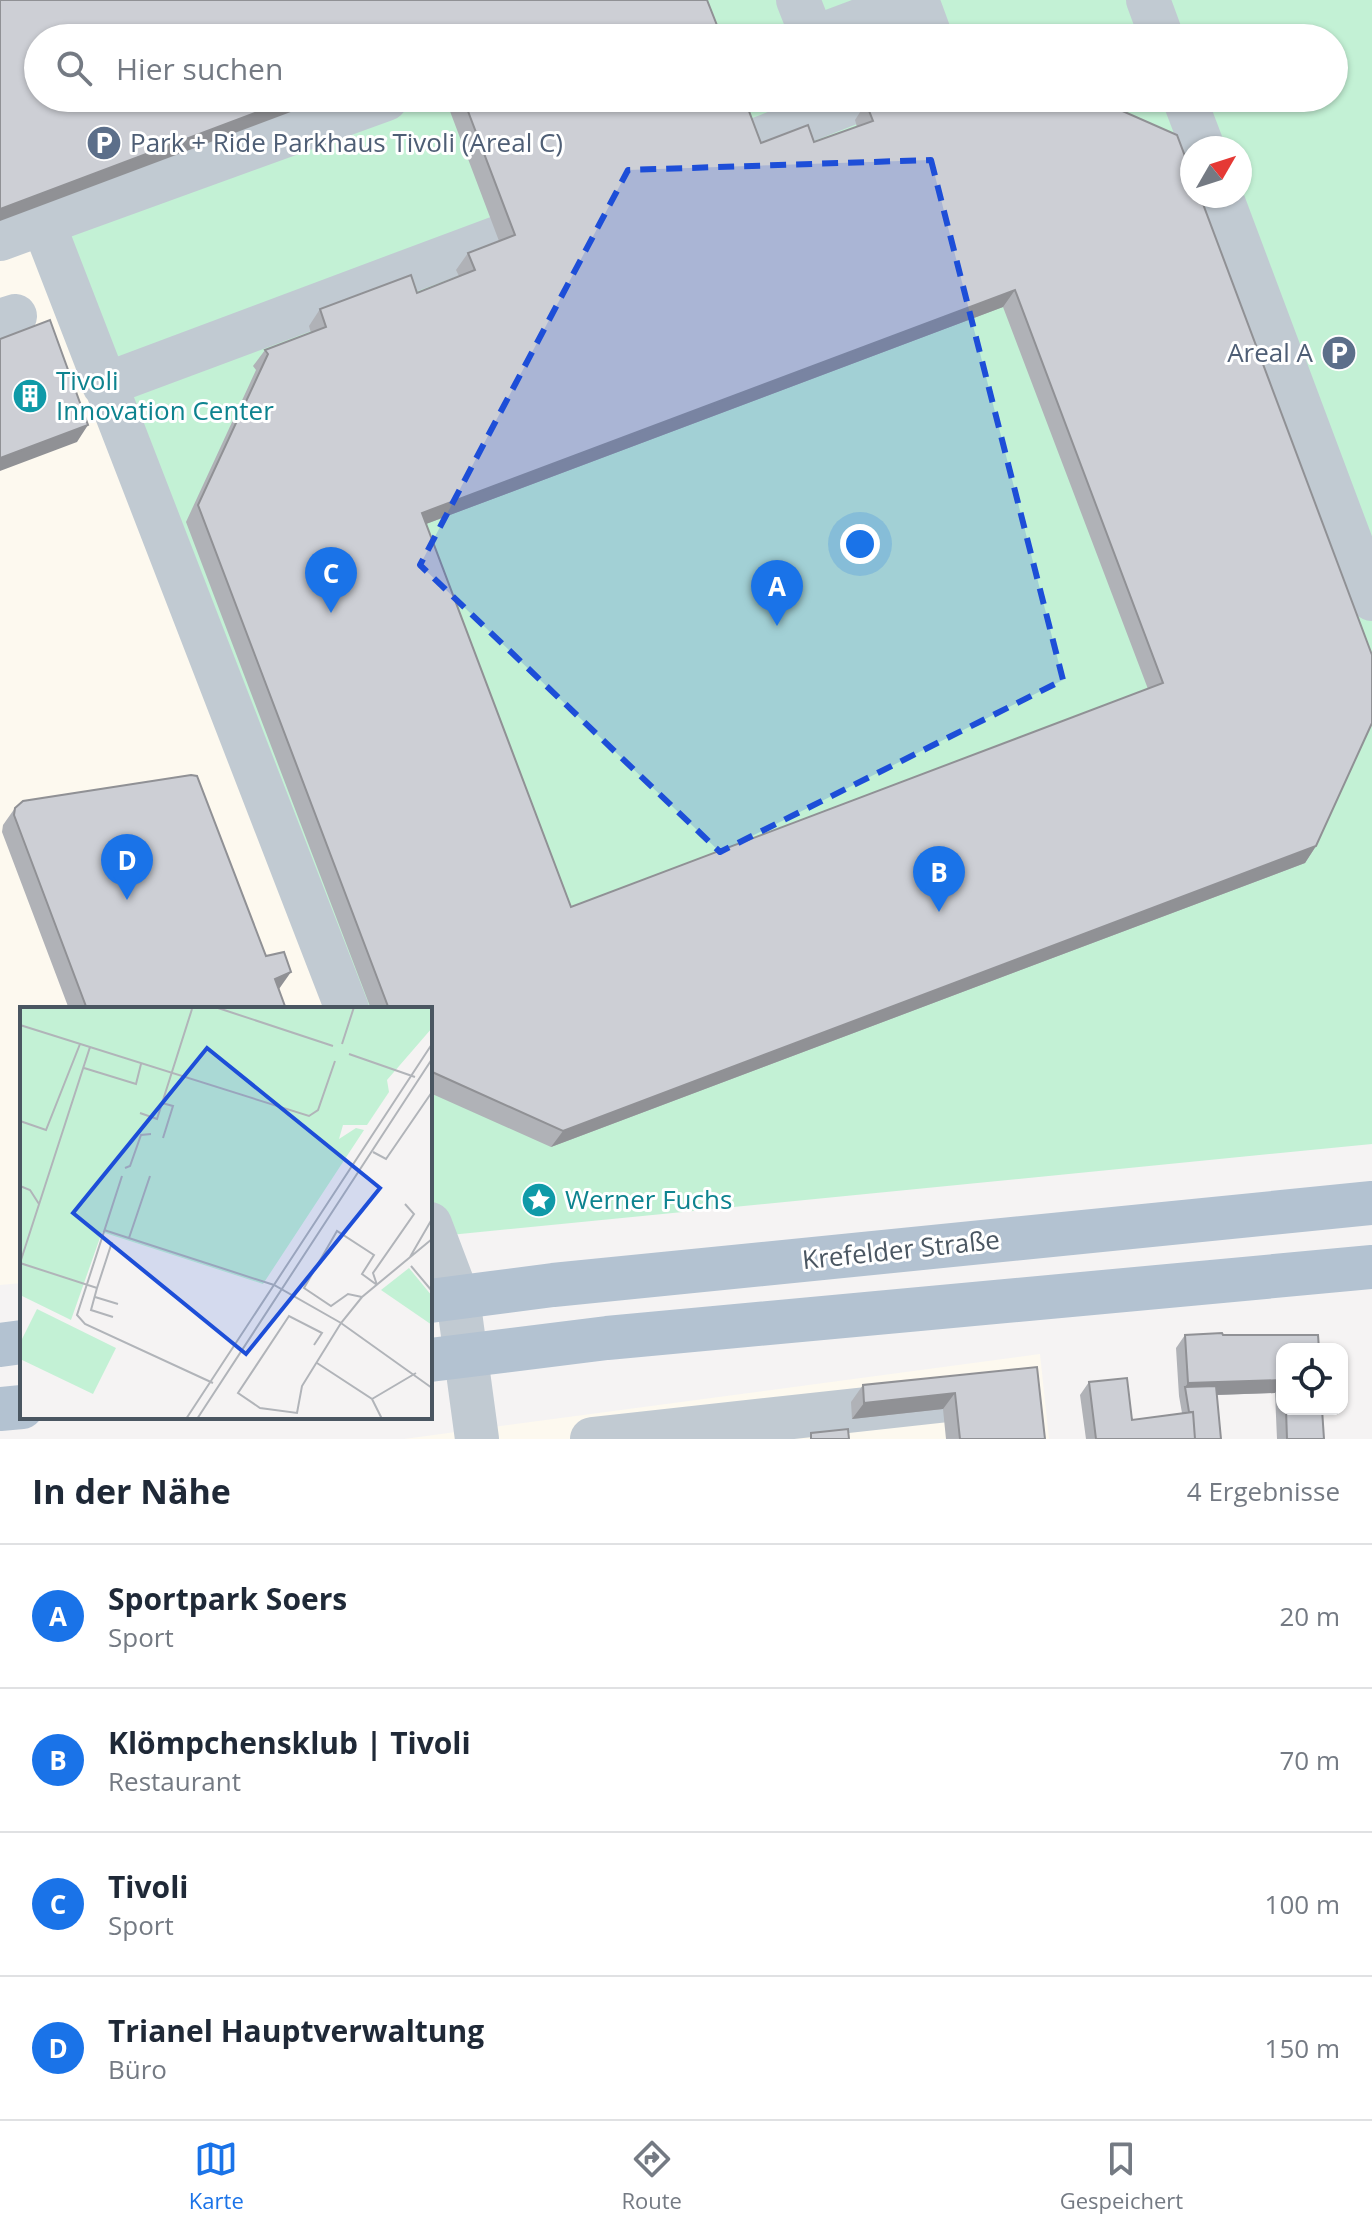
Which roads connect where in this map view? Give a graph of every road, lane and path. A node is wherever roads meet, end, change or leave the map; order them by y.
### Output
1 (798, 0) edge
2 (916, 0) edge
3 (1148, 0) edge
4 (807, 24) edge
5 (851, 24) edge
6 (925, 24) edge
7 (1157, 24) edge
8 (350, 112) edge
9 (828, 112) edge
10 (1189, 112) edge
11 (1198, 136) edge
12 (744, 145) edge
13 (1225, 208) edge
14 (43, 223) junction
15 (497, 238) edge
16 (0, 239) edge
17 (104, 385) junction
18 (1372, 599) edge
19 (346, 1007) edge
20 (1372, 1203) edge
21 (432, 1235) edge
22 (1372, 1267) edge
23 (444, 1299) edge
24 (20, 1342) edge
25 (0, 1345) edge
26 (448, 1358) edge
27 (20, 1407) edge
28 (0, 1409) edge
29 (477, 1439) edge
30 (592, 1439) edge
31 (989, 1439) edge

1 - 4 street
2 - 5 street
2 - 6 street
3 - 7 street
8 - 14 street
9 - 12 street
10 - 11 street
13 - 18 street
14 - 16 street
14 - 17 street
15 - 17 street
17 - 19 street
20 - 23 main road, Krefelder Straße
21 - 23 street
22 - 26 main road
23 - 26 street
24 - 25 main road
26 - 29 street
27 - 28 main road
30 - 31 street

